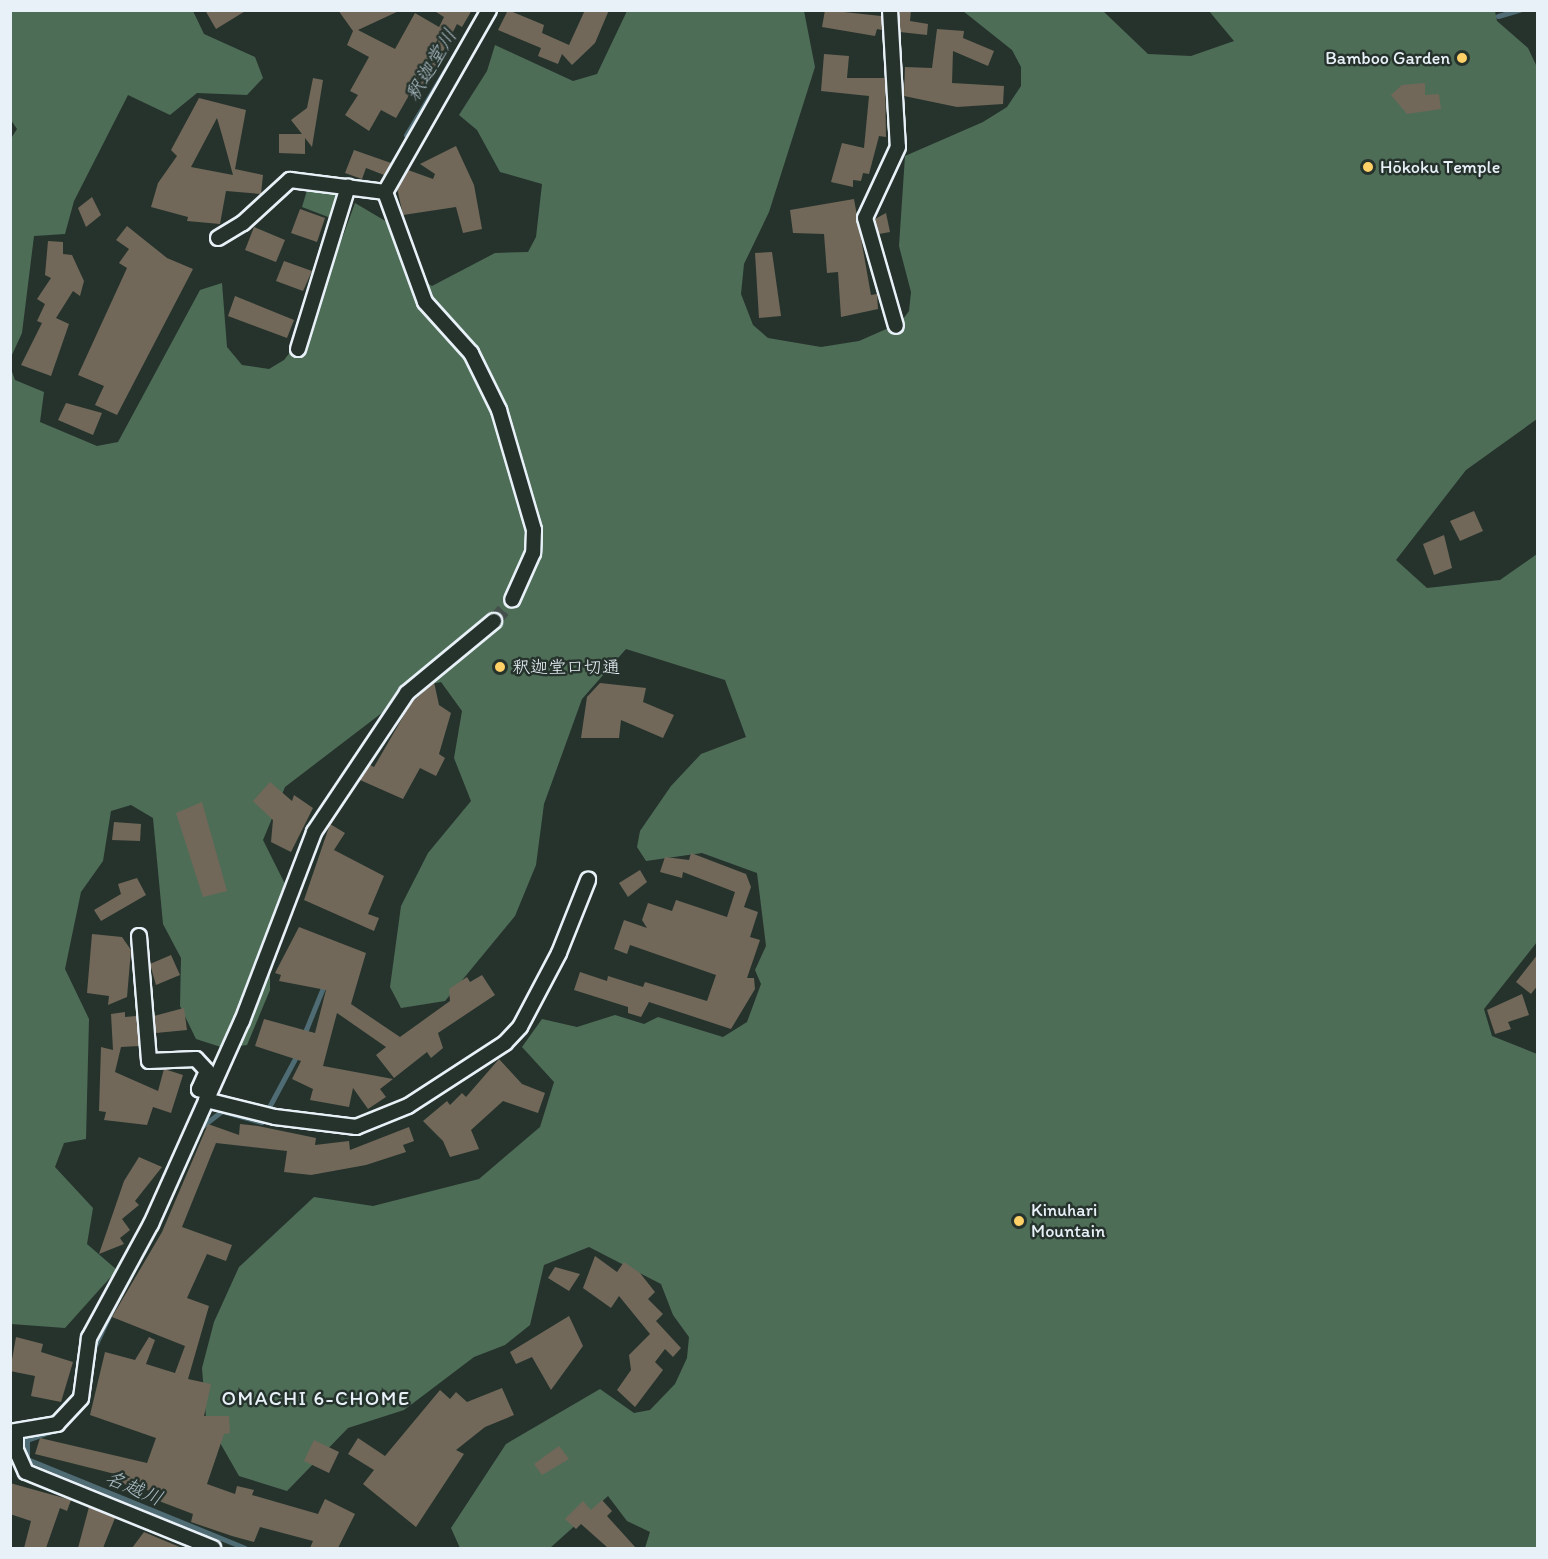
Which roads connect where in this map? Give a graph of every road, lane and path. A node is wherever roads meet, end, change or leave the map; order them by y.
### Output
1 (489, 10) edge
2 (890, 10) edge
3 (348, 186) junction
4 (384, 192) junction
5 (218, 238) dead end
6 (896, 326) dead end
7 (298, 349) dead end
8 (512, 600) tunnel mouth
9 (494, 621) tunnel mouth
10 (588, 880) dead end
11 (139, 936) dead end
12 (208, 1097) junction
13 (14, 1432) edge
14 (192, 1546) edge
15 (213, 1548) edge

1 - 4 street
2 - 6 street
3 - 4 street
3 - 5 street
3 - 7 street
4 - 8 street
9 - 12 street
10 - 12 street
11 - 12 street
12 - 13 street
13 - 14 street
14 - 15 street

